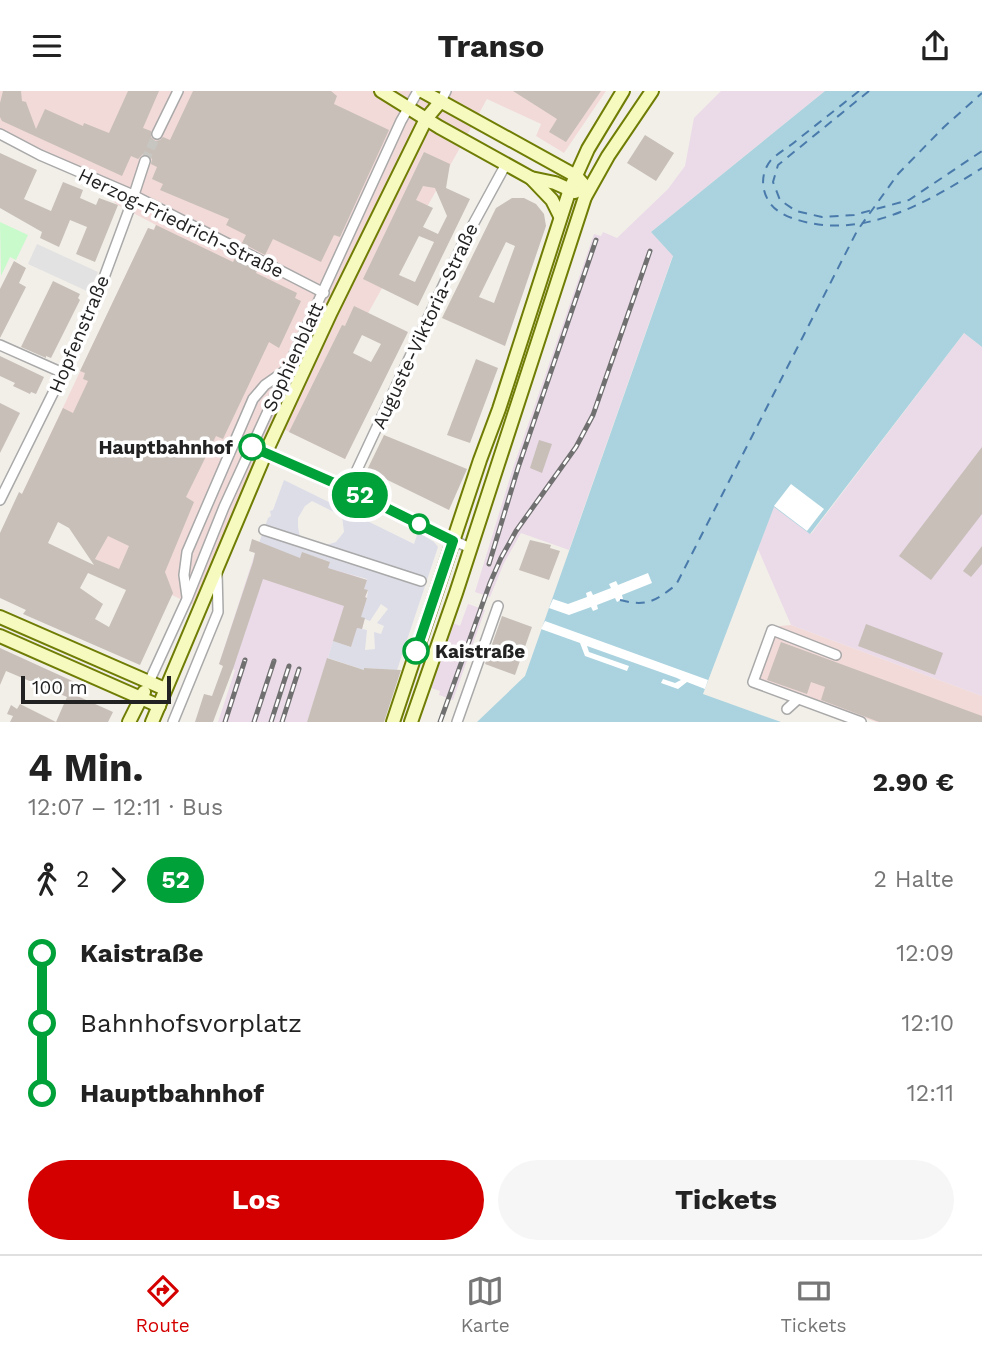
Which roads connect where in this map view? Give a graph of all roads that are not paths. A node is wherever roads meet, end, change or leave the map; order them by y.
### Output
1 (178, 91) edge
2 (381, 91) edge
3 (623, 91) edge
4 (652, 91) edge
5 (422, 92) edge
6 (444, 96) edge
7 (408, 108) junction
8 (425, 120) junction
9 (0, 134) edge
10 (158, 134) tunnel mouth
11 (145, 162) tunnel mouth
12 (506, 165) junction
13 (576, 176) junction
14 (531, 178) junction
15 (570, 189) junction
16 (134, 195) junction
17 (585, 197) junction
18 (560, 216) junction
19 (324, 293) junction
20 (0, 345) edge
21 (287, 370) junction
22 (63, 373) junction
23 (252, 447) junction
24 (266, 452) junction
25 (348, 489) junction
26 (0, 501) edge
27 (264, 530) dead end
28 (453, 541) junction
29 (470, 548) junction
30 (217, 567) junction
31 (421, 581) dead end
32 (187, 599) junction
33 (498, 606) dead end
34 (0, 617) edge
35 (0, 636) edge
36 (836, 655) dead end
37 (149, 682) junction
38 (165, 689) junction
39 (141, 699) junction
40 (798, 699) junction
41 (159, 706) junction
42 (787, 709) dead end
43 (129, 722) edge
44 (152, 722) edge
45 (173, 722) edge
46 (393, 722) edge
47 (411, 722) edge
48 (457, 722) edge
49 (860, 722) edge

1 - 10 street
2 - 7 main road
3 - 13 main road
4 - 17 main road
5 - 6 main road
5 - 7 street, Sophienblatt
5 - 8 street
6 - 8 main road, Sophienblatt
6 - 13 main road
7 - 8 main road
7 - 19 street, Sophienblatt
8 - 12 main road
8 - 24 main road, Sophienblatt
9 - 16 street, Herzog-Friedrich-Straße
11 - 16 street, Hopfenstraße
12 - 14 main road
12 - 25 street, Auguste-Viktoria-Straße
13 - 15 main road
13 - 17 main road
14 - 15 main road
14 - 18 main road
15 - 17 main road
15 - 18 main road
16 - 19 street, Herzog-Friedrich-Straße
16 - 22 street, Hopfenstraße
17 - 29 main road
18 - 28 main road
19 - 21 street, Sophienblatt
20 - 22 street
21 - 23 street, Sophienblatt
21 - 32 street
22 - 26 street, Hopfenstraße
23 - 24 street
23 - 32 street, Sophienblatt
24 - 25 street
24 - 30 main road, Sophienblatt
25 - 28 street
27 - 31 street
28 - 29 street
28 - 46 main road
29 - 47 main road
30 - 38 main road, Sophienblatt
30 - 45 street
32 - 37 street, Sophienblatt
33 - 48 street
34 - 37 main road
35 - 39 main road
36 - 40 street
37 - 38 main road
37 - 39 main road, Sophienblatt
38 - 41 main road, Sophienblatt
39 - 41 main road
39 - 43 main road, Sophienblatt
40 - 42 street
40 - 49 street
41 - 44 main road, Sophienblatt

